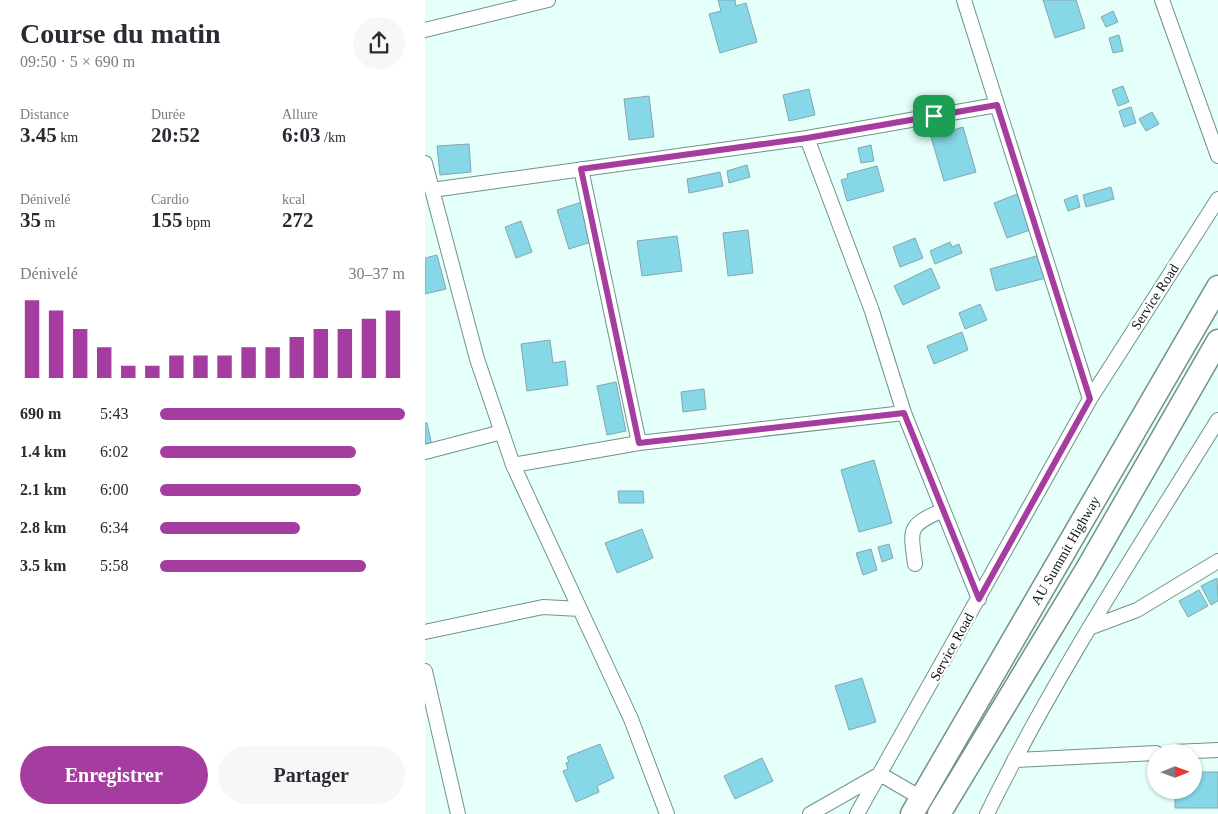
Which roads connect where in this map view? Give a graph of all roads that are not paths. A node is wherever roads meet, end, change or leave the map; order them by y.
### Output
1 (548, 0) edge
2 (964, 0) edge
3 (1162, 0) edge
4 (425, 30) edge
5 (997, 105) junction
6 (807, 138) junction
7 (1218, 156) edge
8 (425, 163) edge
9 (581, 169) junction
10 (432, 190) junction
11 (1218, 199) edge
12 (1218, 286) edge
13 (1218, 341) edge
14 (1090, 399) junction
15 (904, 413) junction
16 (1218, 420) edge
17 (503, 432) junction
18 (639, 443) junction
19 (425, 452) edge
20 (513, 465) junction
21 (943, 510) junction
22 (1218, 561) edge
23 (915, 564) dead end
24 (979, 599) junction
25 (580, 609) junction
26 (1089, 628) junction
27 (425, 632) edge
28 (425, 671) edge
29 (1218, 750) edge
30 (1203, 751) edge
31 (1147, 753) edge
32 (1013, 760) junction
33 (880, 774) junction
34 (917, 806) edge
35 (458, 814) edge
36 (667, 814) edge
37 (810, 814) edge
38 (857, 814) edge
39 (939, 814) edge
40 (987, 814) edge

1 - 4 street
2 - 5 street
3 - 7 street
5 - 6 street
5 - 14 street
6 - 9 street
6 - 15 street
8 - 10 street
9 - 10 street
9 - 18 street
10 - 17 street
11 - 14 street, Service Road
12 - 34 main road, AU Summit Highway
13 - 39 main road, AU Summit Highway
14 - 24 street, Service Road
15 - 18 street
15 - 21 street
16 - 26 street
17 - 19 street
17 - 20 street
18 - 20 street
20 - 25 street
21 - 23 street
21 - 24 street
22 - 26 street
24 - 33 street, Service Road
25 - 27 street
25 - 36 street
26 - 32 street
28 - 35 street
29 - 30 street
31 - 32 street
32 - 40 street
33 - 34 street
33 - 37 street
33 - 38 street, Service Road

